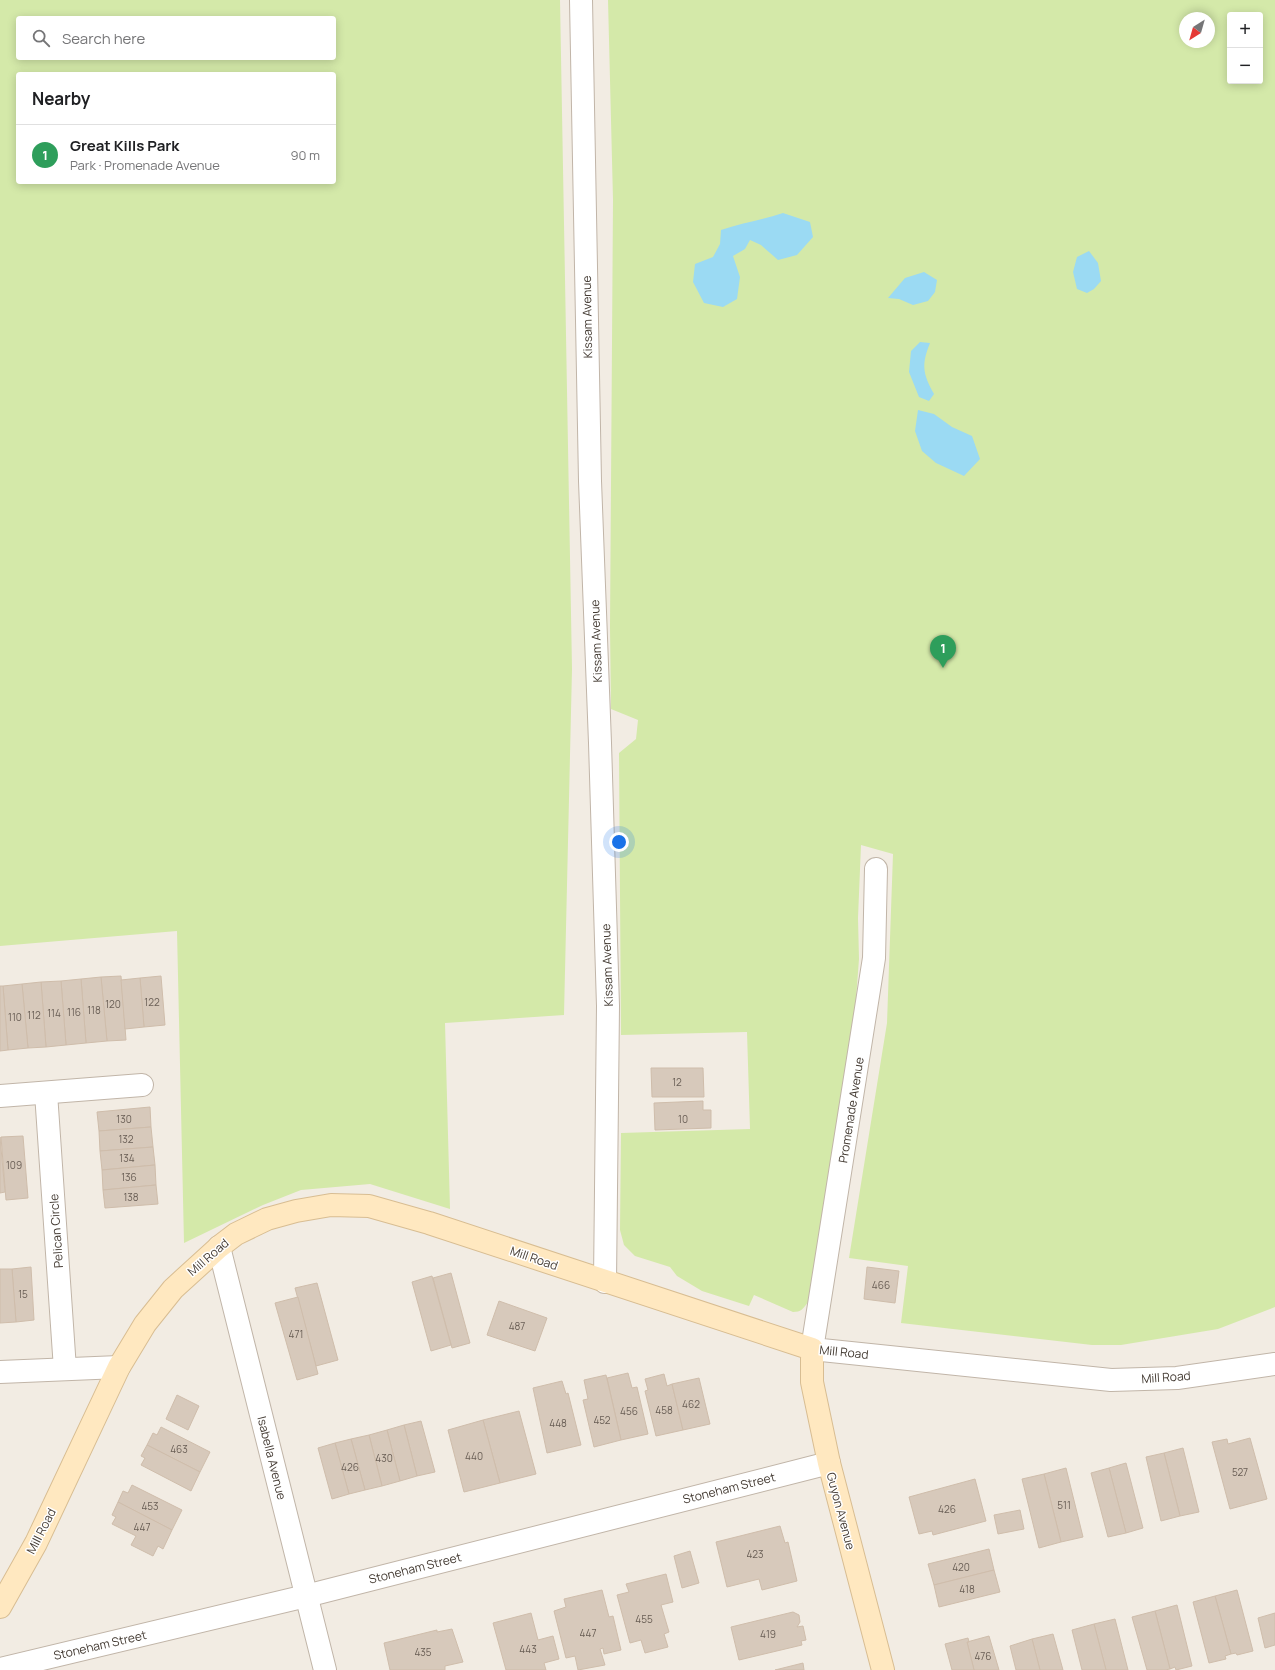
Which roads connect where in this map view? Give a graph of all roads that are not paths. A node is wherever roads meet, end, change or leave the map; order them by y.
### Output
1 (581, 0) edge
2 (876, 869) dead end
3 (142, 1085) dead end
4 (46, 1093) junction
5 (0, 1096) edge
6 (219, 1246) junction
7 (605, 1282) junction
8 (812, 1349) junction
9 (1275, 1364) edge
10 (119, 1367) junction
11 (65, 1369) junction
12 (0, 1372) edge
13 (829, 1463) junction
14 (306, 1596) junction
15 (0, 1606) edge
16 (0, 1669) edge
17 (325, 1670) edge
18 (883, 1670) edge

1 - 7 street, Kissam Avenue
2 - 8 street, Promenade Avenue
3 - 4 street
4 - 5 street
4 - 11 street, Pelican Circle
6 - 7 street, Mill Road
6 - 10 street, Mill Road
6 - 14 street, Isabella Avenue
7 - 8 street, Mill Road
8 - 9 street, Mill Road
8 - 13 street, Guyon Avenue
10 - 11 street
10 - 15 street, Mill Road
11 - 12 street
13 - 14 street, Stoneham Street
13 - 18 street, Guyon Avenue
14 - 16 street, Stoneham Street
14 - 17 street, Isabella Avenue

